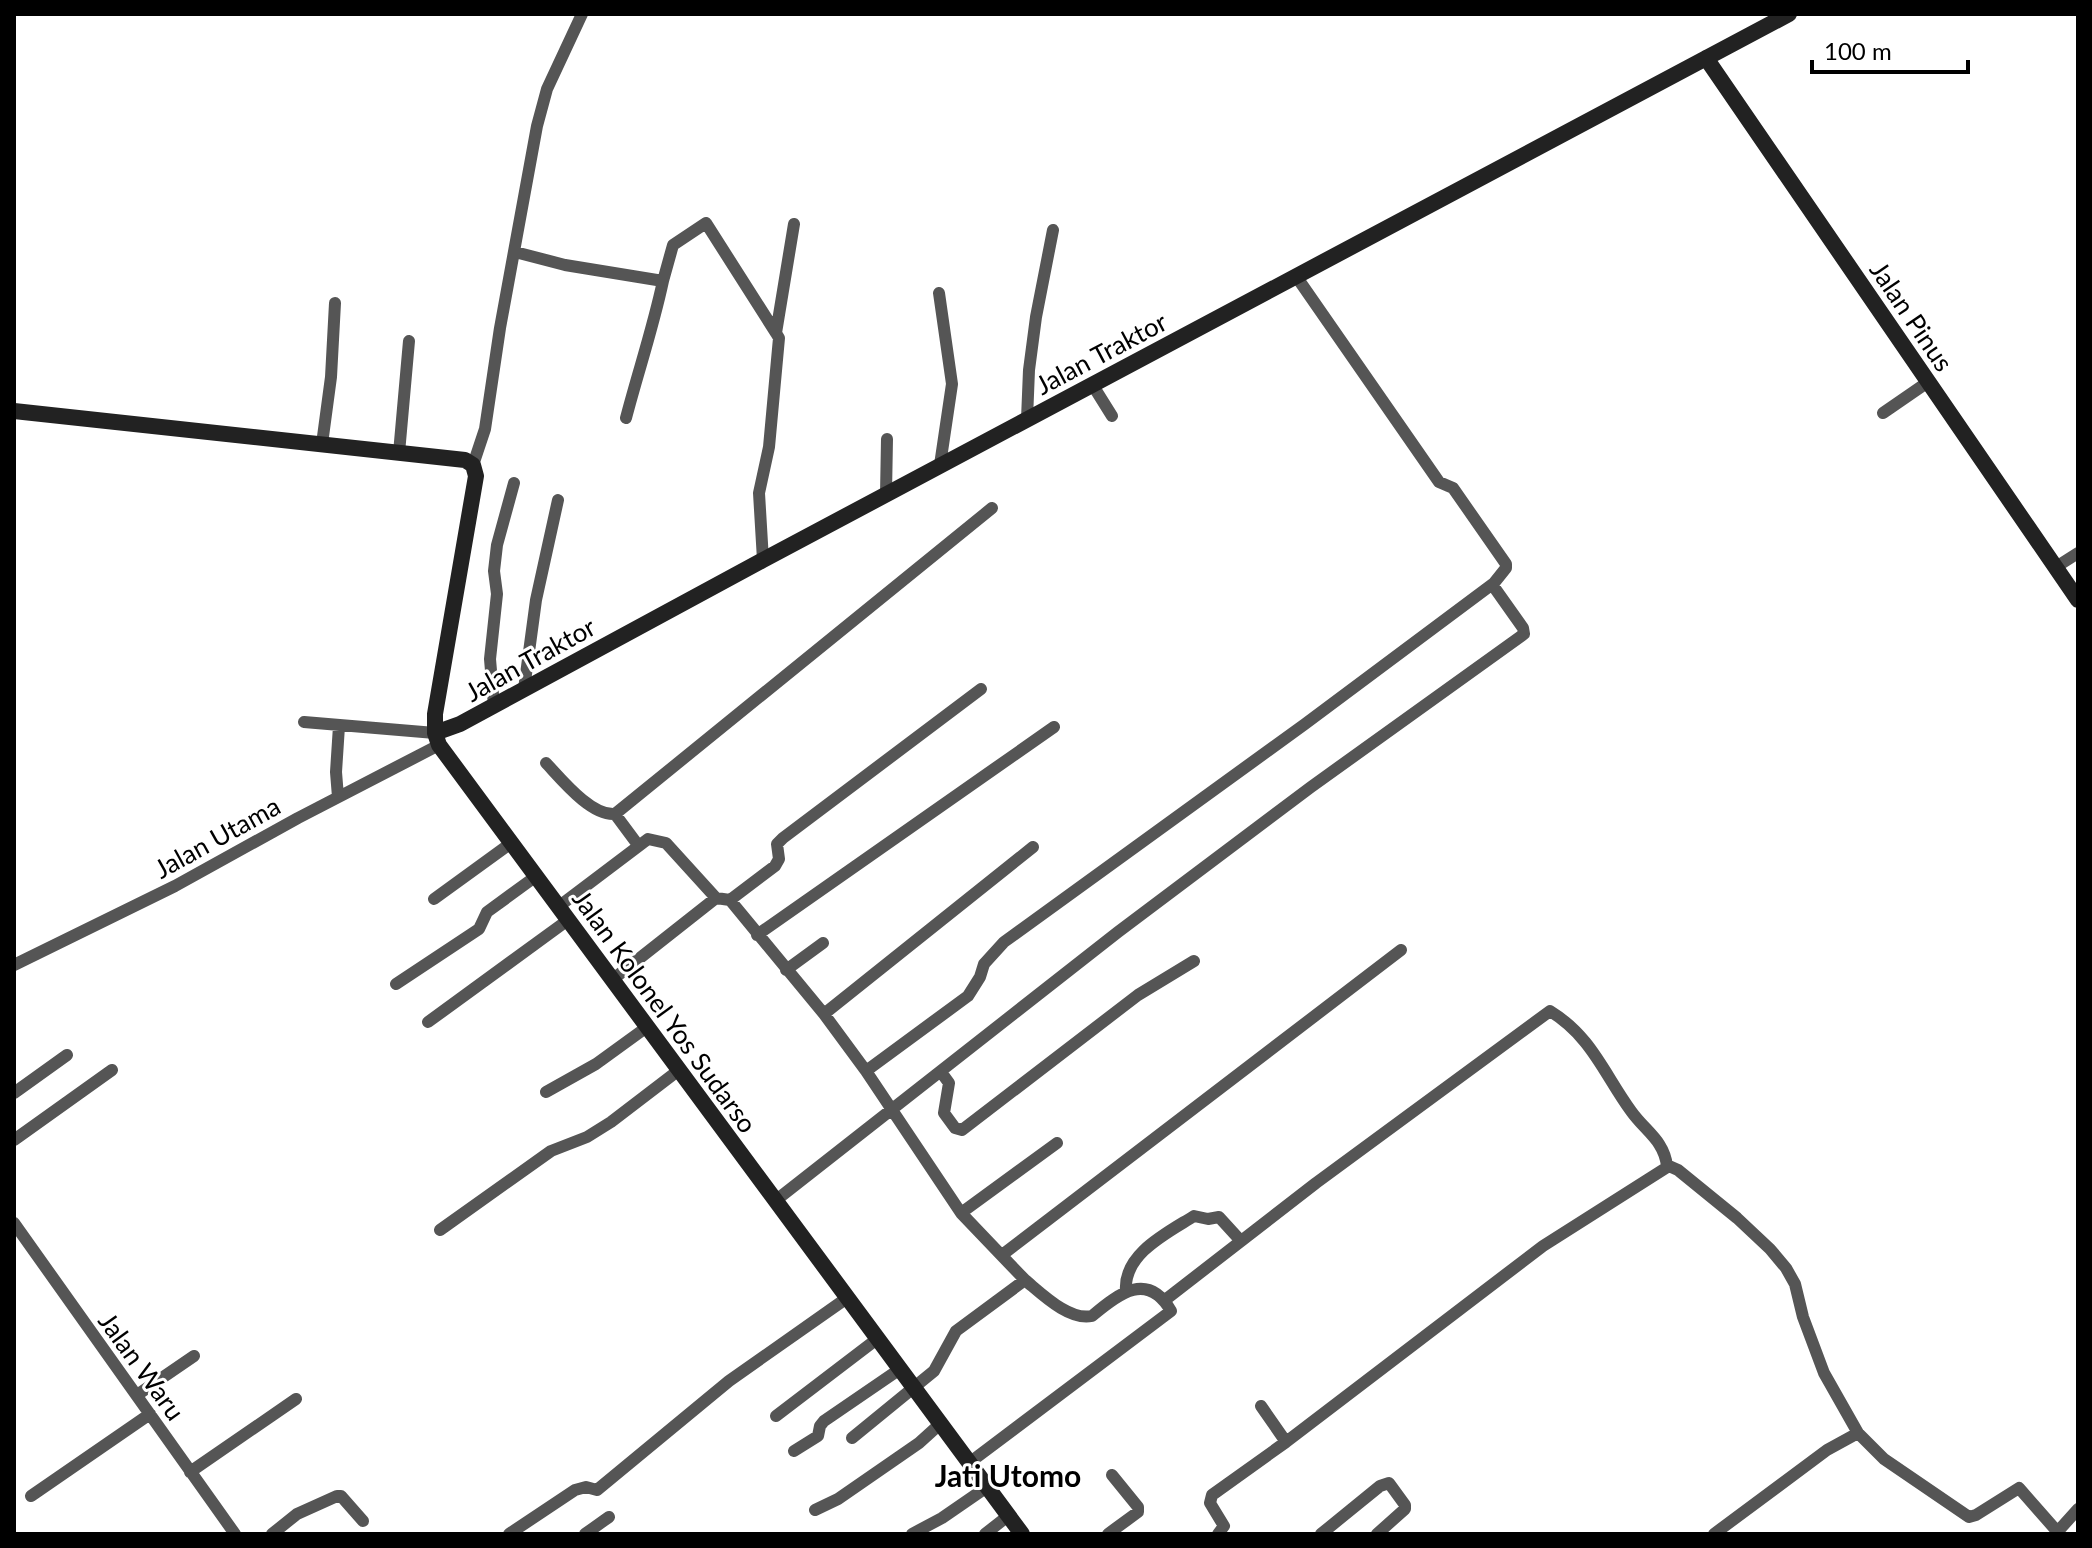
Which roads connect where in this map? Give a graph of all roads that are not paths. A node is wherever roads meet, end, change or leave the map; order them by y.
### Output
1 (582, 14) edge
2 (1789, 14) edge
3 (1706, 58) junction
4 (794, 224) dead end
5 (1053, 230) dead end
6 (515, 252) junction
7 (1296, 276) junction
8 (663, 281) junction
9 (939, 293) dead end
10 (335, 303) dead end
11 (776, 333) junction
12 (409, 341) dead end
13 (1928, 382) junction
14 (1092, 384) junction
15 (14, 411) edge
16 (1883, 413) dead end
17 (1112, 416) dead end
18 (626, 418) dead end
19 (1027, 419) junction
20 (887, 439) dead end
21 (322, 444) junction
22 (399, 453) junction
23 (473, 465) junction
24 (940, 465) junction
25 (514, 483) dead end
26 (886, 494) junction
27 (558, 500) dead end
28 (992, 508) dead end
29 (2078, 553) edge
30 (763, 560) junction
31 (2056, 567) junction
32 (1494, 583) junction
33 (2078, 600) edge
34 (524, 689) junction
35 (981, 689) dead end
36 (494, 706) junction
37 (304, 722) dead end
38 (339, 726) junction
39 (1054, 727) dead end
40 (437, 739) junction
41 (546, 763) dead end
42 (338, 797) junction
43 (615, 814) junction
44 (511, 843) junction
45 (638, 845) junction
46 (1033, 847) dead end
47 (535, 877) junction
48 (716, 898) junction
49 (434, 899) dead end
50 (730, 900) junction
51 (563, 914) junction
52 (757, 935) junction
53 (823, 943) dead end
54 (1401, 950) dead end
55 (1194, 961) dead end
56 (14, 965) edge
57 (786, 970) junction
58 (612, 980) junction
59 (396, 984) dead end
60 (824, 1014) junction
61 (428, 1022) dead end
62 (647, 1027) junction
63 (67, 1055) dead end
64 (112, 1070) dead end
65 (679, 1070) junction
66 (866, 1071) junction
67 (941, 1072) junction
68 (546, 1092) dead end
69 (14, 1093) edge
70 (892, 1108) junction
71 (14, 1140) edge
72 (1057, 1143) dead end
73 (1667, 1166) junction
74 (775, 1201) junction
75 (961, 1213) junction
76 (14, 1223) edge
77 (440, 1230) dead end
78 (1240, 1240) junction
79 (1002, 1255) junction
80 (1025, 1280) junction
81 (1126, 1291) junction
82 (847, 1298) junction
83 (1165, 1300) junction
84 (877, 1339) junction
85 (194, 1356) dead end
86 (900, 1369) junction
87 (913, 1388) junction
88 (137, 1395) junction
89 (296, 1399) dead end
90 (1261, 1406) dead end
91 (150, 1414) junction
92 (776, 1416) dead end
93 (940, 1424) junction
94 (1858, 1433) junction
95 (852, 1438) dead end
96 (1286, 1442) junction
97 (794, 1451) dead end
98 (969, 1463) junction
99 (190, 1472) junction
100 (1112, 1475) dead end
101 (987, 1487) junction
102 (31, 1496) dead end
103 (2078, 1509) edge
104 (815, 1510) dead end
105 (1008, 1516) junction
106 (609, 1517) dead end
107 (363, 1521) dead end
108 (235, 1534) edge
109 (272, 1534) edge
110 (509, 1534) edge
111 (585, 1534) edge
112 (912, 1534) edge
113 (985, 1534) edge
114 (1022, 1534) edge
115 (1108, 1534) edge
116 (1218, 1534) edge
117 (1321, 1534) edge
118 (1377, 1534) edge
119 (1714, 1534) edge

1 - 6 street
2 - 3 street, Jalan Traktor
3 - 7 street, Jalan Traktor
3 - 13 street, Jalan Pinus
4 - 11 street
5 - 19 street
6 - 8 street
6 - 23 street
7 - 14 street, Jalan Traktor
7 - 32 street
8 - 11 street
8 - 18 street
9 - 24 street
10 - 21 street
11 - 30 street
12 - 22 street
13 - 16 street
13 - 31 street, Jalan Pinus
14 - 17 street
14 - 19 street, Jalan Traktor
15 - 21 street
19 - 24 street, Jalan Traktor
20 - 26 street
21 - 22 street
22 - 23 street
23 - 40 street
24 - 26 street, Jalan Traktor
25 - 36 street
26 - 30 street, Jalan Traktor
27 - 34 street
28 - 43 street
29 - 31 street
30 - 34 street, Jalan Traktor
31 - 33 street, Jalan Pinus
32 - 66 street
32 - 67 street
34 - 36 street, Jalan Traktor
35 - 50 street
36 - 40 street, Jalan Traktor
37 - 38 street
38 - 40 street
38 - 42 street
39 - 52 street
40 - 42 street, Jalan Utama
40 - 44 street, Jalan Kolonel Yos Sudarso
41 - 43 street
42 - 56 street, Jalan Utama
43 - 45 street
44 - 47 street, Jalan Kolonel Yos Sudarso
44 - 49 street
45 - 48 street
45 - 51 street
46 - 60 street
47 - 51 street, Jalan Kolonel Yos Sudarso
47 - 59 street
48 - 50 street
48 - 58 street
50 - 52 street
51 - 58 street, Jalan Kolonel Yos Sudarso
51 - 61 street
52 - 57 street
53 - 57 street
54 - 79 street
55 - 67 street
57 - 60 street
58 - 62 street, Jalan Kolonel Yos Sudarso
60 - 66 street
62 - 65 street, Jalan Kolonel Yos Sudarso
62 - 68 street
63 - 69 street
64 - 71 street
65 - 74 street, Jalan Kolonel Yos Sudarso
65 - 77 street
66 - 70 street
67 - 70 street
70 - 74 street
70 - 75 street
72 - 75 street
73 - 78 street
73 - 94 street
73 - 96 street
74 - 82 street, Jalan Kolonel Yos Sudarso
75 - 79 street
76 - 88 street, Jalan Waru
78 - 81 street
78 - 83 street
79 - 80 street
80 - 81 street
80 - 87 street
81 - 83 street
82 - 84 street, Jalan Kolonel Yos Sudarso
82 - 110 street
83 - 98 street
84 - 86 street, Jalan Kolonel Yos Sudarso
84 - 92 street
85 - 88 street
86 - 87 street, Jalan Kolonel Yos Sudarso
86 - 97 street
87 - 93 street, Jalan Kolonel Yos Sudarso
87 - 95 street
88 - 91 street, Jalan Waru
89 - 99 street
90 - 96 street
91 - 99 street, Jalan Waru
91 - 102 street
93 - 98 street, Jalan Kolonel Yos Sudarso
93 - 104 street
94 - 103 street
94 - 119 street
96 - 116 street
98 - 101 street, Jalan Kolonel Yos Sudarso
99 - 108 street, Jalan Waru
100 - 115 street
101 - 105 street, Jalan Kolonel Yos Sudarso
101 - 112 street
105 - 113 street
105 - 114 street, Jalan Kolonel Yos Sudarso
106 - 111 street
107 - 109 street
117 - 118 street

